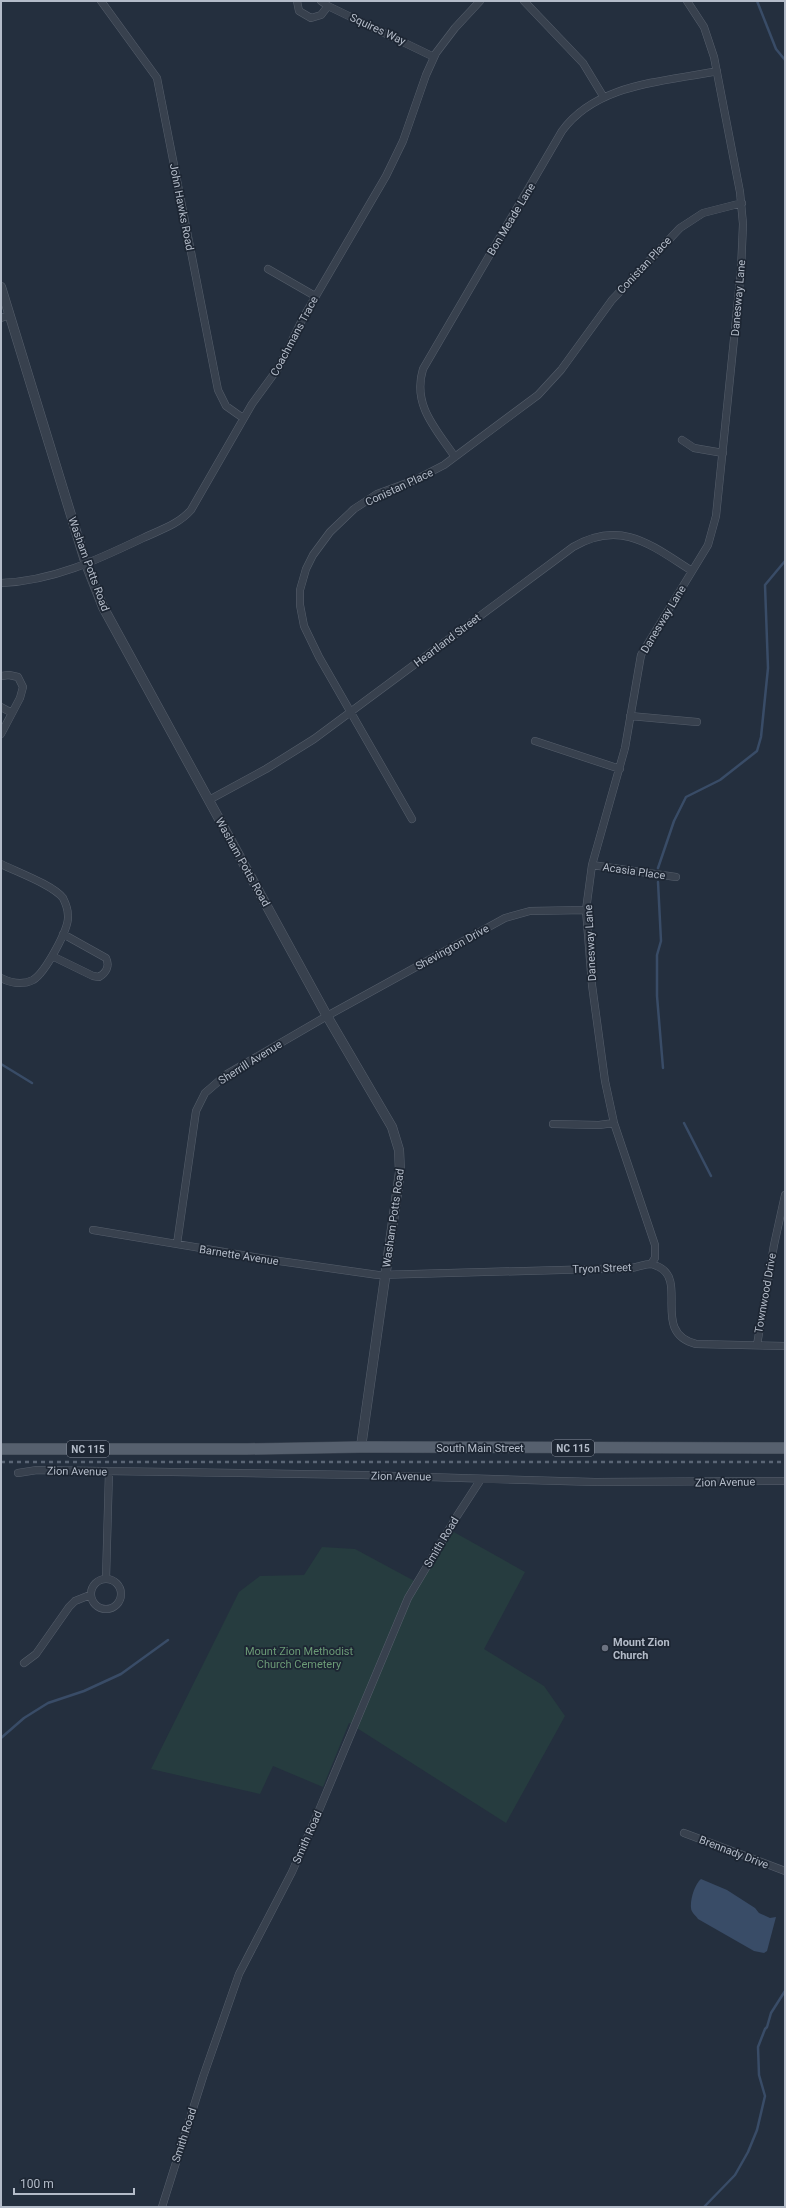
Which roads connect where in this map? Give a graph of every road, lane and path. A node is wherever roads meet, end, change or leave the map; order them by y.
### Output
1 (101, 1) edge
2 (297, 1) edge
3 (321, 1) edge
4 (480, 1) edge
5 (524, 1) edge
6 (687, 1) edge
7 (328, 6) junction
8 (434, 58) junction
9 (718, 71) junction
10 (603, 96) junction
11 (742, 204) junction
12 (268, 269) dead end
13 (1, 287) edge
14 (315, 296) junction
15 (10, 315) junction
16 (1, 318) edge
17 (243, 418) junction
18 (682, 440) dead end
19 (723, 453) junction
20 (455, 457) junction
21 (86, 564) junction
22 (692, 571) junction
23 (1, 583) edge
24 (1, 676) edge
25 (1, 707) edge
26 (350, 711) junction
27 (12, 713) junction
28 (630, 716) junction
29 (698, 722) dead end
30 (1, 734) edge
31 (535, 741) dead end
32 (620, 769) junction
33 (209, 800) junction
34 (412, 819) dead end
35 (1, 864) edge
36 (592, 865) junction
37 (676, 877) dead end
38 (586, 910) junction
39 (63, 934) junction
40 (52, 956) junction
41 (1, 978) edge
42 (327, 1016) junction
43 (614, 1123) junction
44 (553, 1124) dead end
45 (785, 1195) edge
46 (93, 1230) dead end
47 (176, 1244) junction
48 (651, 1264) junction
49 (385, 1274) junction
50 (757, 1345) junction
51 (785, 1346) edge
52 (361, 1446) junction
53 (785, 1448) edge
54 (1, 1449) edge
55 (109, 1471) junction
56 (18, 1473) dead end
57 (482, 1479) junction
58 (785, 1481) edge
59 (106, 1579) junction
60 (90, 1595) junction
61 (24, 1663) dead end
62 (684, 1833) dead end
63 (785, 1871) edge
64 (162, 2207) edge

1 - 17 street, John Hawks Road
2 - 7 street
3 - 7 street, Squires Way
4 - 8 street, Coachmans Trace
5 - 10 street
6 - 9 street, Danesway Lane
7 - 8 street, Squires Way
8 - 14 street, Coachmans Trace
9 - 10 street, Bon Meade Lane
9 - 11 street, Danesway Lane
10 - 20 street, Bon Meade Lane
11 - 19 street, Danesway Lane
11 - 20 street, Conistan Place
12 - 14 street
13 - 15 street, Washam Potts Road
14 - 17 street, Coachmans Trace
15 - 16 street
15 - 21 street, Washam Potts Road
17 - 21 street, Coachmans Trace
18 - 19 street
19 - 22 street, Danesway Lane
20 - 26 street, Conistan Place
21 - 23 street, Coachmans Trace
21 - 33 street, Washam Potts Road
22 - 26 street, Heartland Street
22 - 28 street, Danesway Lane
24 - 27 street
25 - 27 street
26 - 33 street, Heartland Street
26 - 34 street, Conistan Place
27 - 30 street
28 - 29 street
28 - 32 street, Danesway Lane
31 - 32 street
32 - 36 street, Danesway Lane
33 - 42 street, Washam Potts Road
35 - 39 street
36 - 37 street, Acasia Place
36 - 38 street, Danesway Lane
38 - 42 street, Shevington Drive
38 - 43 street, Danesway Lane
39 - 40 street
39 - 40 street
40 - 41 street
42 - 47 street, Sherrill Avenue
42 - 49 street, Washam Potts Road
43 - 44 street
43 - 48 street, Danesway Lane
45 - 50 street, Townwood Drive
46 - 47 street, Barnette Avenue
47 - 49 street, Barnette Avenue
48 - 49 street, Tryon Street
48 - 50 street
49 - 52 street, Washam Potts Road
50 - 51 street
52 - 53 main road, South Main Street / NC 115
52 - 54 main road, South Main Street / NC 115
55 - 56 street, Zion Avenue
55 - 57 street, Zion Avenue
55 - 59 street
57 - 58 street, Zion Avenue
57 - 64 street, Smith Road
59 - 60 street
59 - 60 street
60 - 61 street
62 - 63 street, Brennady Drive

